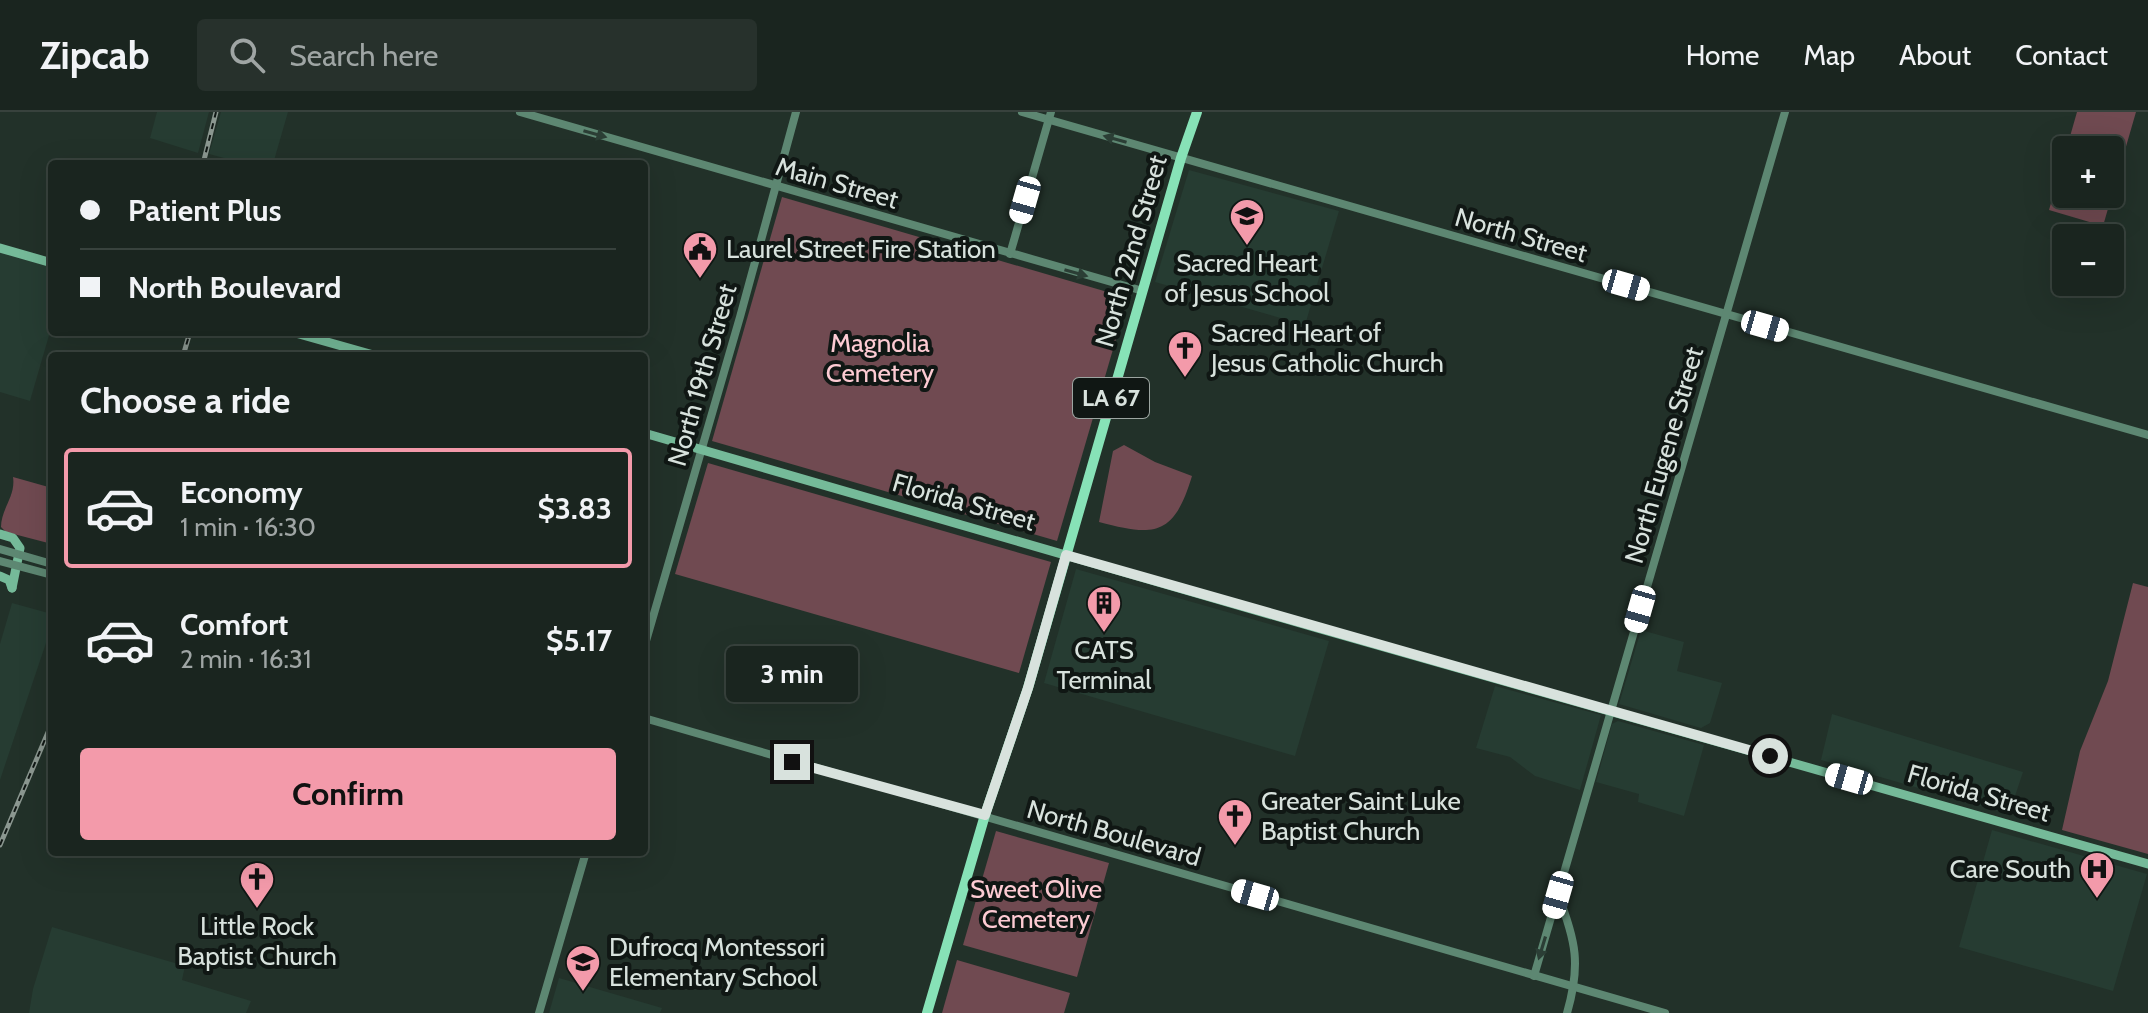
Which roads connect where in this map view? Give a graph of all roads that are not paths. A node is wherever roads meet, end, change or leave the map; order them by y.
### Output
1 (520, 112) edge
2 (796, 112) edge
3 (1022, 112) edge
4 (1197, 112) edge
5 (1785, 112) edge
6 (1050, 116) edge
7 (1181, 158) junction
8 (777, 187) junction
9 (0, 248) edge
10 (1010, 254) junction
11 (48, 262) edge
12 (1143, 291) junction
13 (1726, 314) junction
14 (306, 336) edge
15 (363, 352) edge
16 (648, 434) edge
17 (2148, 435) edge
18 (701, 449) junction
19 (0, 534) edge
20 (0, 549) edge
21 (1066, 555) junction
22 (0, 561) edge
23 (48, 563) edge
24 (48, 574) edge
25 (0, 576) edge
26 (648, 634) edge
27 (1610, 711) junction
28 (648, 719) edge
29 (985, 815) junction
30 (585, 856) edge
31 (2148, 864) edge
32 (1558, 895) junction
33 (1534, 976) junction
34 (1575, 987) junction
35 (539, 1013) edge
36 (927, 1013) edge
37 (1567, 1013) edge
38 (1665, 1013) edge

1 -> 8 street, Main Street
2 - 8 street, North 19th Street
3 - 6 street, North Street
4 - 7 main road, North 22nd Street / LA 67
5 - 13 street, North Eugene Street
7 -> 6 street, North Street
6 - 10 street
7 - 12 main road, North 22nd Street / LA 67
7 - 13 street, North Street
8 - 10 street, Main Street
8 - 18 street, North 19th Street
9 - 11 main road
10 -> 12 street, Main Street
12 - 21 main road, North 22nd Street / LA 67
13 - 17 street, North Street
13 - 27 street, North Eugene Street
14 - 15 main road
16 - 18 main road, Florida Street
18 - 21 main road, Florida Street
18 - 26 street, North 19th Street
19 - 25 main road
20 - 23 street, bridge
21 - 27 main road, Florida Street
21 - 29 main road, North 22nd Street / LA 67
22 - 24 street, bridge
27 - 31 main road, Florida Street
27 - 32 street, North Eugene Street
28 - 29 street, North Boulevard
29 - 33 street, North Boulevard
29 - 36 main road, LA 67
30 - 35 street
32 -> 33 street, North Eugene Street
32 - 34 street
33 - 34 street, North Boulevard
34 - 37 street
34 - 38 street, North Boulevard

